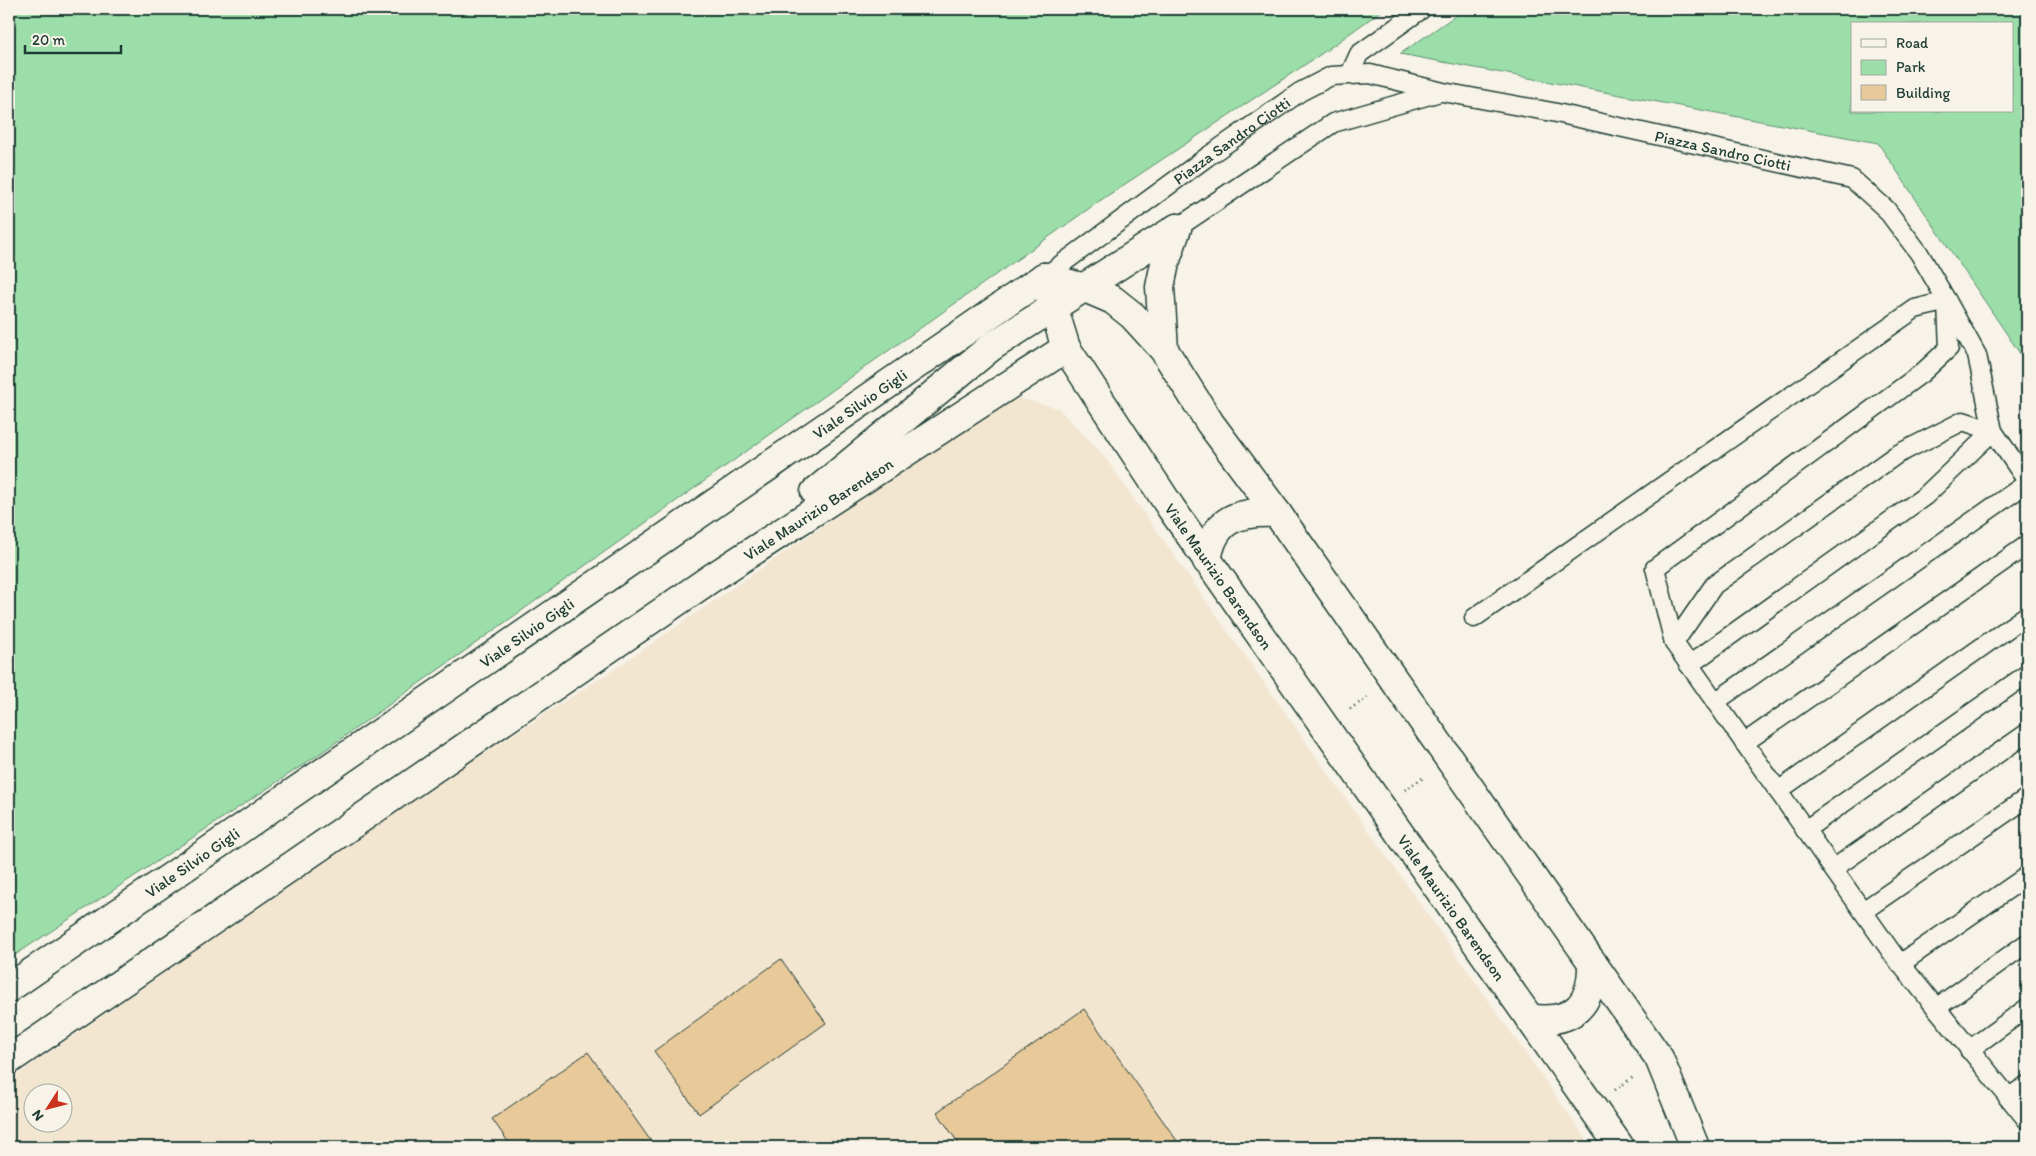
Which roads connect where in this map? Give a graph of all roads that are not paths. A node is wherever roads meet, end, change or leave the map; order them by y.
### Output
1 (1422, 9) edge
2 (1350, 74) junction
3 (1443, 92) junction
4 (1177, 228) junction
5 (1044, 277) junction
6 (1093, 283) junction
7 (1947, 301) junction
8 (1053, 308) junction
9 (1066, 348) junction
10 (1164, 350) junction
11 (1993, 431) junction
12 (2027, 482) edge
13 (1277, 514) junction
14 (2027, 545) edge
15 (1207, 562) junction
16 (710, 579) junction
17 (2027, 615) edge
18 (1474, 618) dead end
19 (1674, 643) junction
20 (1689, 665) junction
21 (2027, 674) edge
22 (1715, 702) junction
23 (2027, 733) edge
24 (1744, 743) junction
25 (1778, 791) junction
26 (2027, 798) edge
27 (1805, 830) junction
28 (1833, 869) junction
29 (2027, 876) edge
30 (1863, 911) junction
31 (2027, 943) edge
32 (1592, 962) junction
33 (1900, 964) junction
34 (9, 988) edge
35 (1936, 1008) junction
36 (2027, 1008) edge
37 (1529, 1018) junction
38 (1969, 1050) junction
39 (1659, 1058) junction
40 (9, 1060) edge
41 (2027, 1085) edge
42 (2008, 1098) junction
43 (2027, 1120) edge
44 (1620, 1147) edge
45 (1695, 1147) edge
46 (1715, 1147) edge

1 - 2 lane
2 - 3 lane, Piazza Sandro Ciotti
2 - 5 lane, Piazza Sandro Ciotti
3 - 4 lane, Piazza Sandro Ciotti
3 - 7 lane, Piazza Sandro Ciotti
4 - 6 street, Piazza Sandro Ciotti
4 - 10 street
5 - 6 street
5 - 8 street
5 - 34 street, Viale Silvio Gigli
6 - 8 street, Piazza Sandro Ciotti
6 - 10 street
7 - 11 lane, Piazza Sandro Ciotti
7 - 18 lane
7 - 19 lane
8 - 9 street
8 - 16 street, Piazza Sandro Ciotti
9 - 15 street, Viale Maurizio Barendson
9 - 16 street, Viale Maurizio Barendson
10 - 13 street
11 - 12 lane
11 - 19 lane
11 - 20 lane
12 - 22 lane
13 - 15 street
13 - 32 street
14 - 24 lane
15 - 37 street, Viale Maurizio Barendson
16 - 40 street
17 - 25 lane
19 - 20 lane
20 - 22 lane
21 - 27 lane
22 - 24 lane
23 - 28 lane
24 - 25 lane
25 - 27 lane
26 - 30 lane
27 - 28 lane
28 - 30 lane
29 - 33 lane
30 - 33 lane
31 - 35 lane
32 - 37 street
32 - 39 street
33 - 35 lane
35 - 38 lane
36 - 38 lane
37 - 44 street, Viale Maurizio Barendson
38 - 42 lane
39 - 45 street
39 - 46 street
41 - 42 lane
42 - 43 lane

